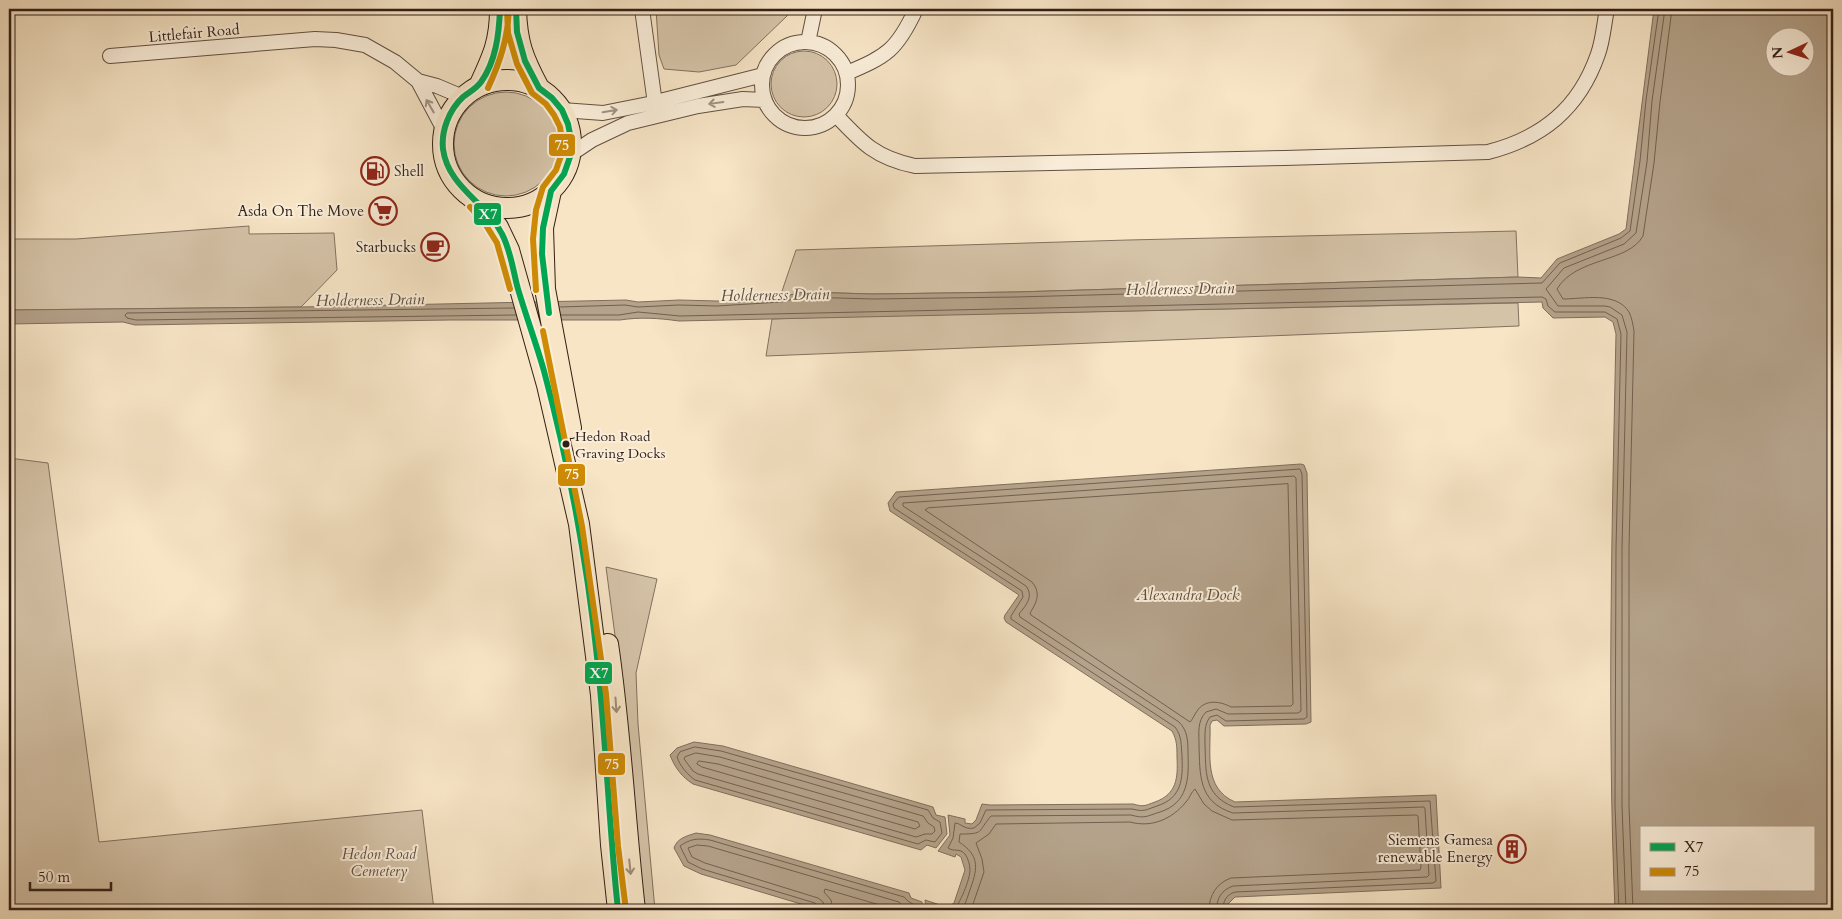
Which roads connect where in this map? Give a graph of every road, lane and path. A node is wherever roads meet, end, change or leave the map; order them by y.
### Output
1 (500, 9) edge
2 (516, 9) edge
3 (642, 9) edge
4 (814, 9) edge
5 (916, 9) edge
6 (1607, 9) edge
7 (808, 42) junction
8 (110, 56) dead end
9 (847, 74) junction
10 (763, 75) junction
11 (418, 81) junction
12 (480, 84) junction
13 (539, 88) junction
14 (463, 97) junction
15 (764, 100) junction
16 (655, 109) junction
17 (562, 110) junction
18 (836, 115) junction
19 (444, 130) junction
20 (570, 154) junction
21 (551, 192) junction
22 (477, 201) junction
23 (618, 910) edge
24 (635, 910) edge

1 - 12 highway
2 - 13 highway
3 - 16 street
4 - 7 street
5 - 9 street
6 - 18 street
7 - 9 street
7 - 10 street
8 - 11 street, Littlefair Road
9 - 18 street
10 - 15 street
10 - 16 street
11 - 14 street, Littlefair Road
19 -> 11 street, Littlefair Road
12 - 13 highway
12 - 14 highway
13 - 17 highway
14 - 19 highway
15 -> 16 street
15 - 18 street
17 -> 16 street
16 - 20 street
17 - 20 highway
19 - 22 highway
20 - 21 highway
21 - 22 highway
21 -> 24 highway
22 - 23 highway

